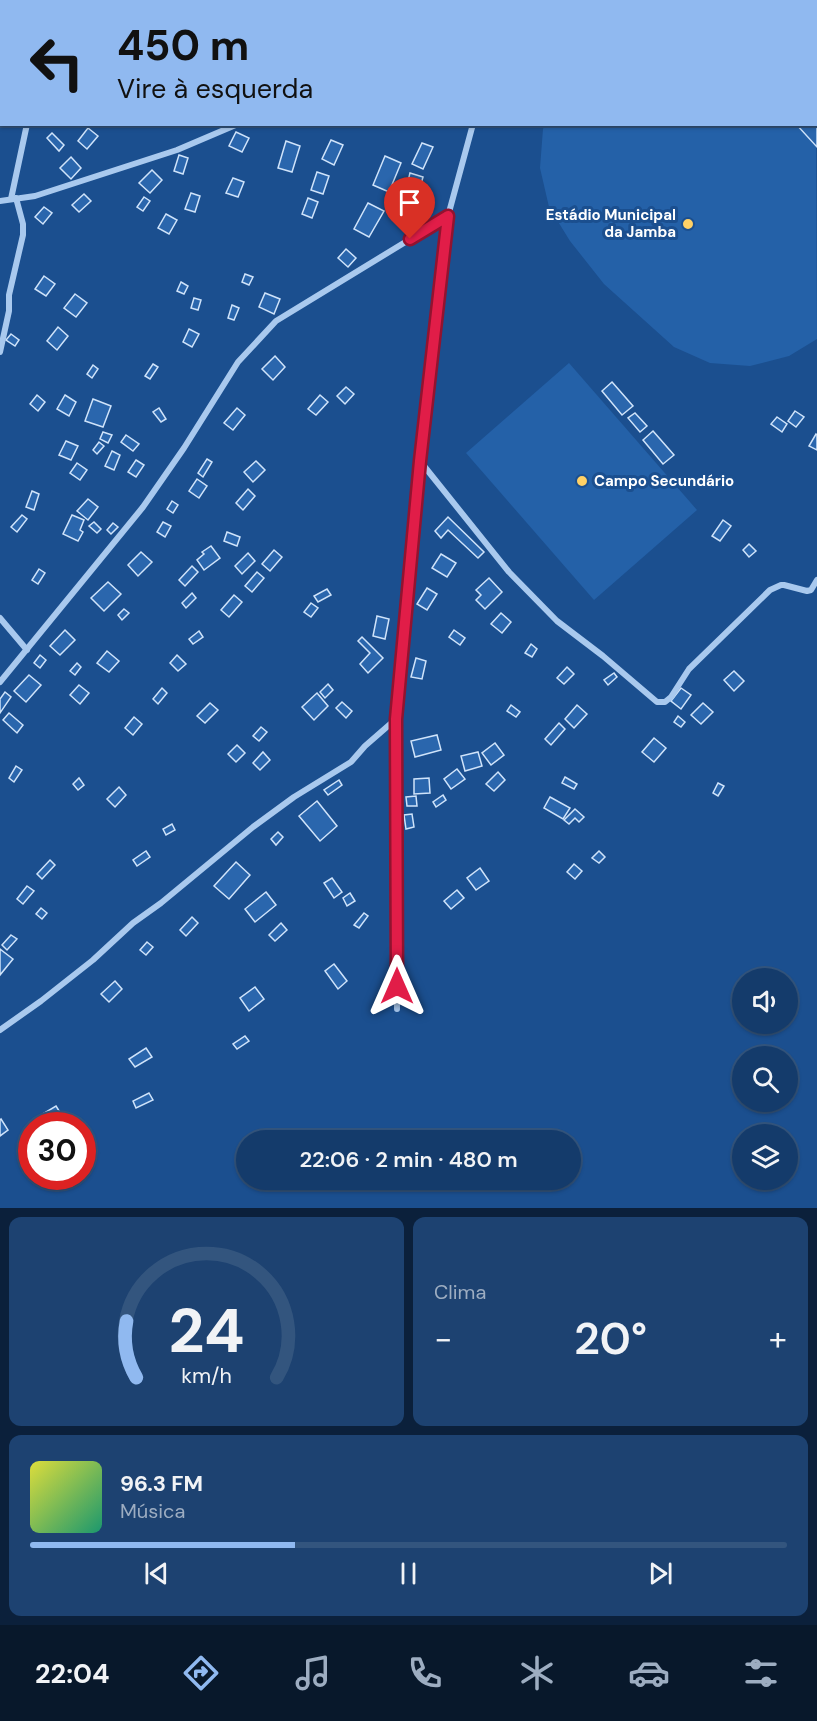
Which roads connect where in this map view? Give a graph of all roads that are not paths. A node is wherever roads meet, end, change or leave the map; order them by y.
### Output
1 (27, 126) edge
2 (233, 126) edge
3 (472, 126) edge
4 (14, 198) junction
5 (0, 201) edge
6 (448, 216) junction
7 (0, 352) edge
8 (420, 461) junction
9 (817, 580) edge
10 (0, 618) edge
11 (27, 650) junction
12 (0, 682) edge
13 (396, 719) junction
14 (397, 1009) dead end
15 (0, 1030) edge

1 - 4 street
2 - 4 street
3 - 6 street
4 - 5 street
4 - 7 street
6 - 8 street
6 - 11 street
8 - 9 street
8 - 13 street
10 - 11 street
11 - 12 street
13 - 14 street
13 - 15 street

